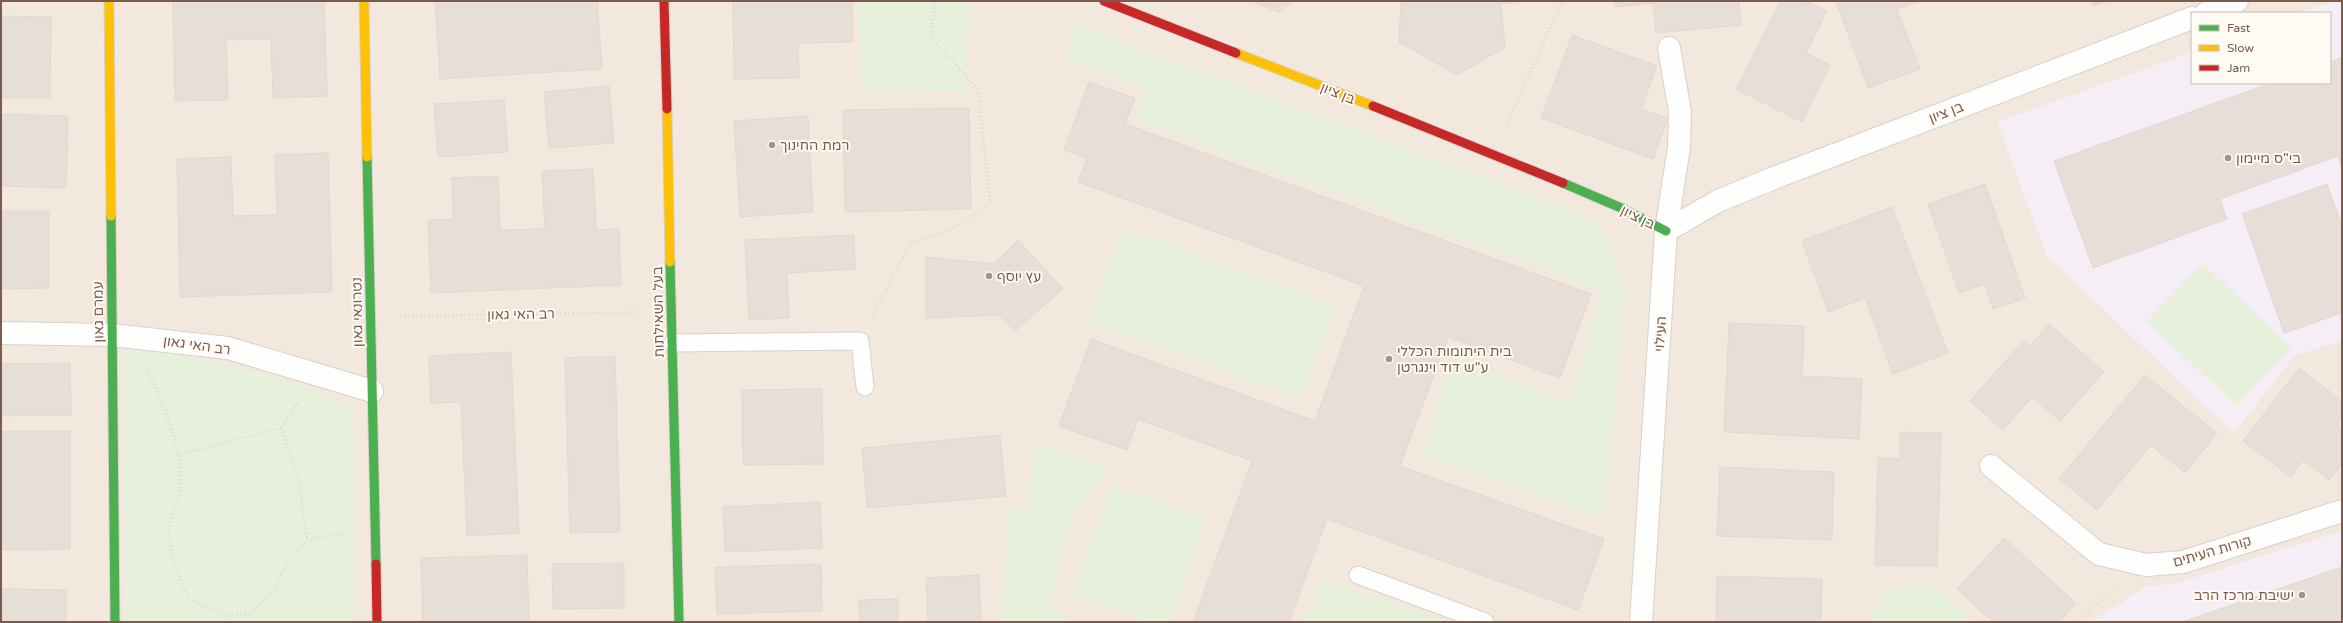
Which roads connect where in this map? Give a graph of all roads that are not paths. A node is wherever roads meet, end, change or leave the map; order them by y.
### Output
1 (109, 1) edge
2 (364, 1) edge
3 (664, 1) edge
4 (1104, 1) edge
5 (2237, 1) edge
6 (2209, 12) edge
7 (2191, 18) edge
8 (1669, 48) dead end
9 (1666, 231) junction
10 (1, 333) edge
11 (123, 336) junction
12 (672, 343) junction
13 (865, 387) dead end
14 (372, 391) junction
15 (1991, 466) dead end
16 (2342, 511) edge
17 (1358, 575) dead end
18 (115, 622) edge
19 (377, 622) edge
20 (679, 622) edge
21 (1485, 622) edge
22 (1642, 622) edge

1 - 11 street, עמרם גאון
2 - 14 street, נטרונאי גאון
3 - 12 street, בעל השאילתות
4 - 9 street, בן ציון
5 - 6 street
7 - 9 street, בן ציון
8 - 9 street, העילוי
9 - 22 street, העילוי
10 - 11 street, רב האי גאון
11 - 14 street, רב האי גאון
11 - 18 street, עמרם גאון
12 - 13 lane
12 - 20 street, בעל השאילתות
14 - 19 street, נטרונאי גאון
15 - 16 street, קורות העיתים
17 - 21 lane

